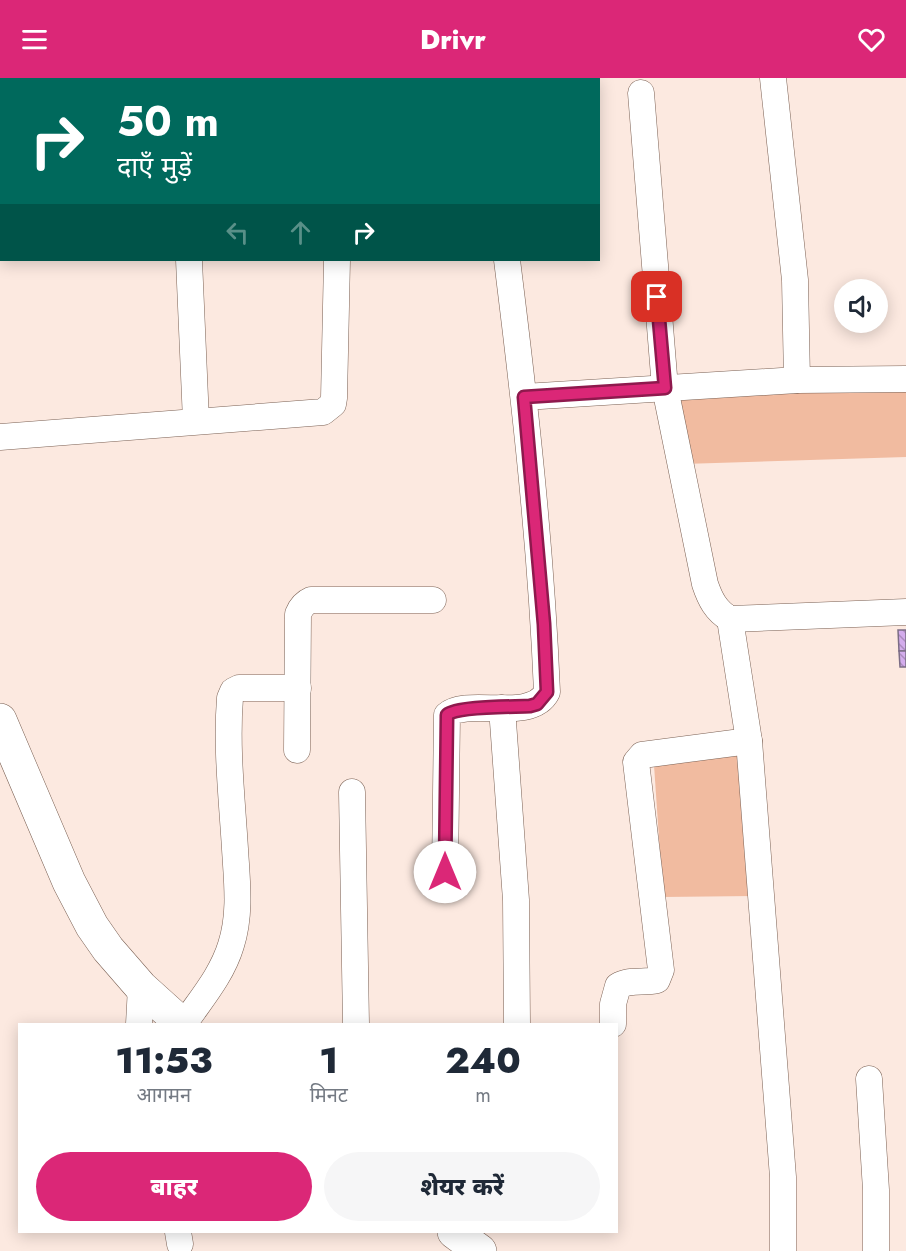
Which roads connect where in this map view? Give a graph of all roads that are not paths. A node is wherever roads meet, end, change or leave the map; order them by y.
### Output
1 (773, 78) edge
2 (641, 93) dead end
3 (189, 261) edge
4 (337, 261) edge
5 (507, 261) edge
6 (906, 379) edge
7 (797, 380) junction
8 (665, 388) junction
9 (524, 397) junction
10 (196, 421) junction
11 (0, 437) edge
12 (434, 600) dead end
13 (906, 612) edge
14 (730, 619) junction
15 (298, 688) junction
16 (502, 708) junction
17 (0, 720) edge
18 (749, 741) junction
19 (297, 750) dead end
20 (352, 792) dead end
21 (445, 872) dead end
22 (141, 987) junction
23 (139, 1023) edge
24 (182, 1023) edge
25 (184, 1023) edge
26 (356, 1023) edge
27 (517, 1023) edge
28 (613, 1023) edge
29 (869, 1079) dead end
30 (455, 1233) edge
31 (480, 1251) edge
32 (783, 1251) edge
33 (876, 1251) edge

1 - 7 street
2 - 8 street
3 - 10 street
4 - 10 street
5 - 9 street
6 - 7 street
7 - 8 street
8 - 9 street
8 - 14 street
9 - 16 street
10 - 11 street
12 - 15 street
13 - 14 street
14 - 18 street
15 - 19 street
15 - 25 street
16 - 21 street
16 - 27 street
17 - 22 street
18 - 28 street
18 - 32 street
20 - 26 street
22 - 23 street
22 - 24 street
29 - 33 street
30 - 31 street

